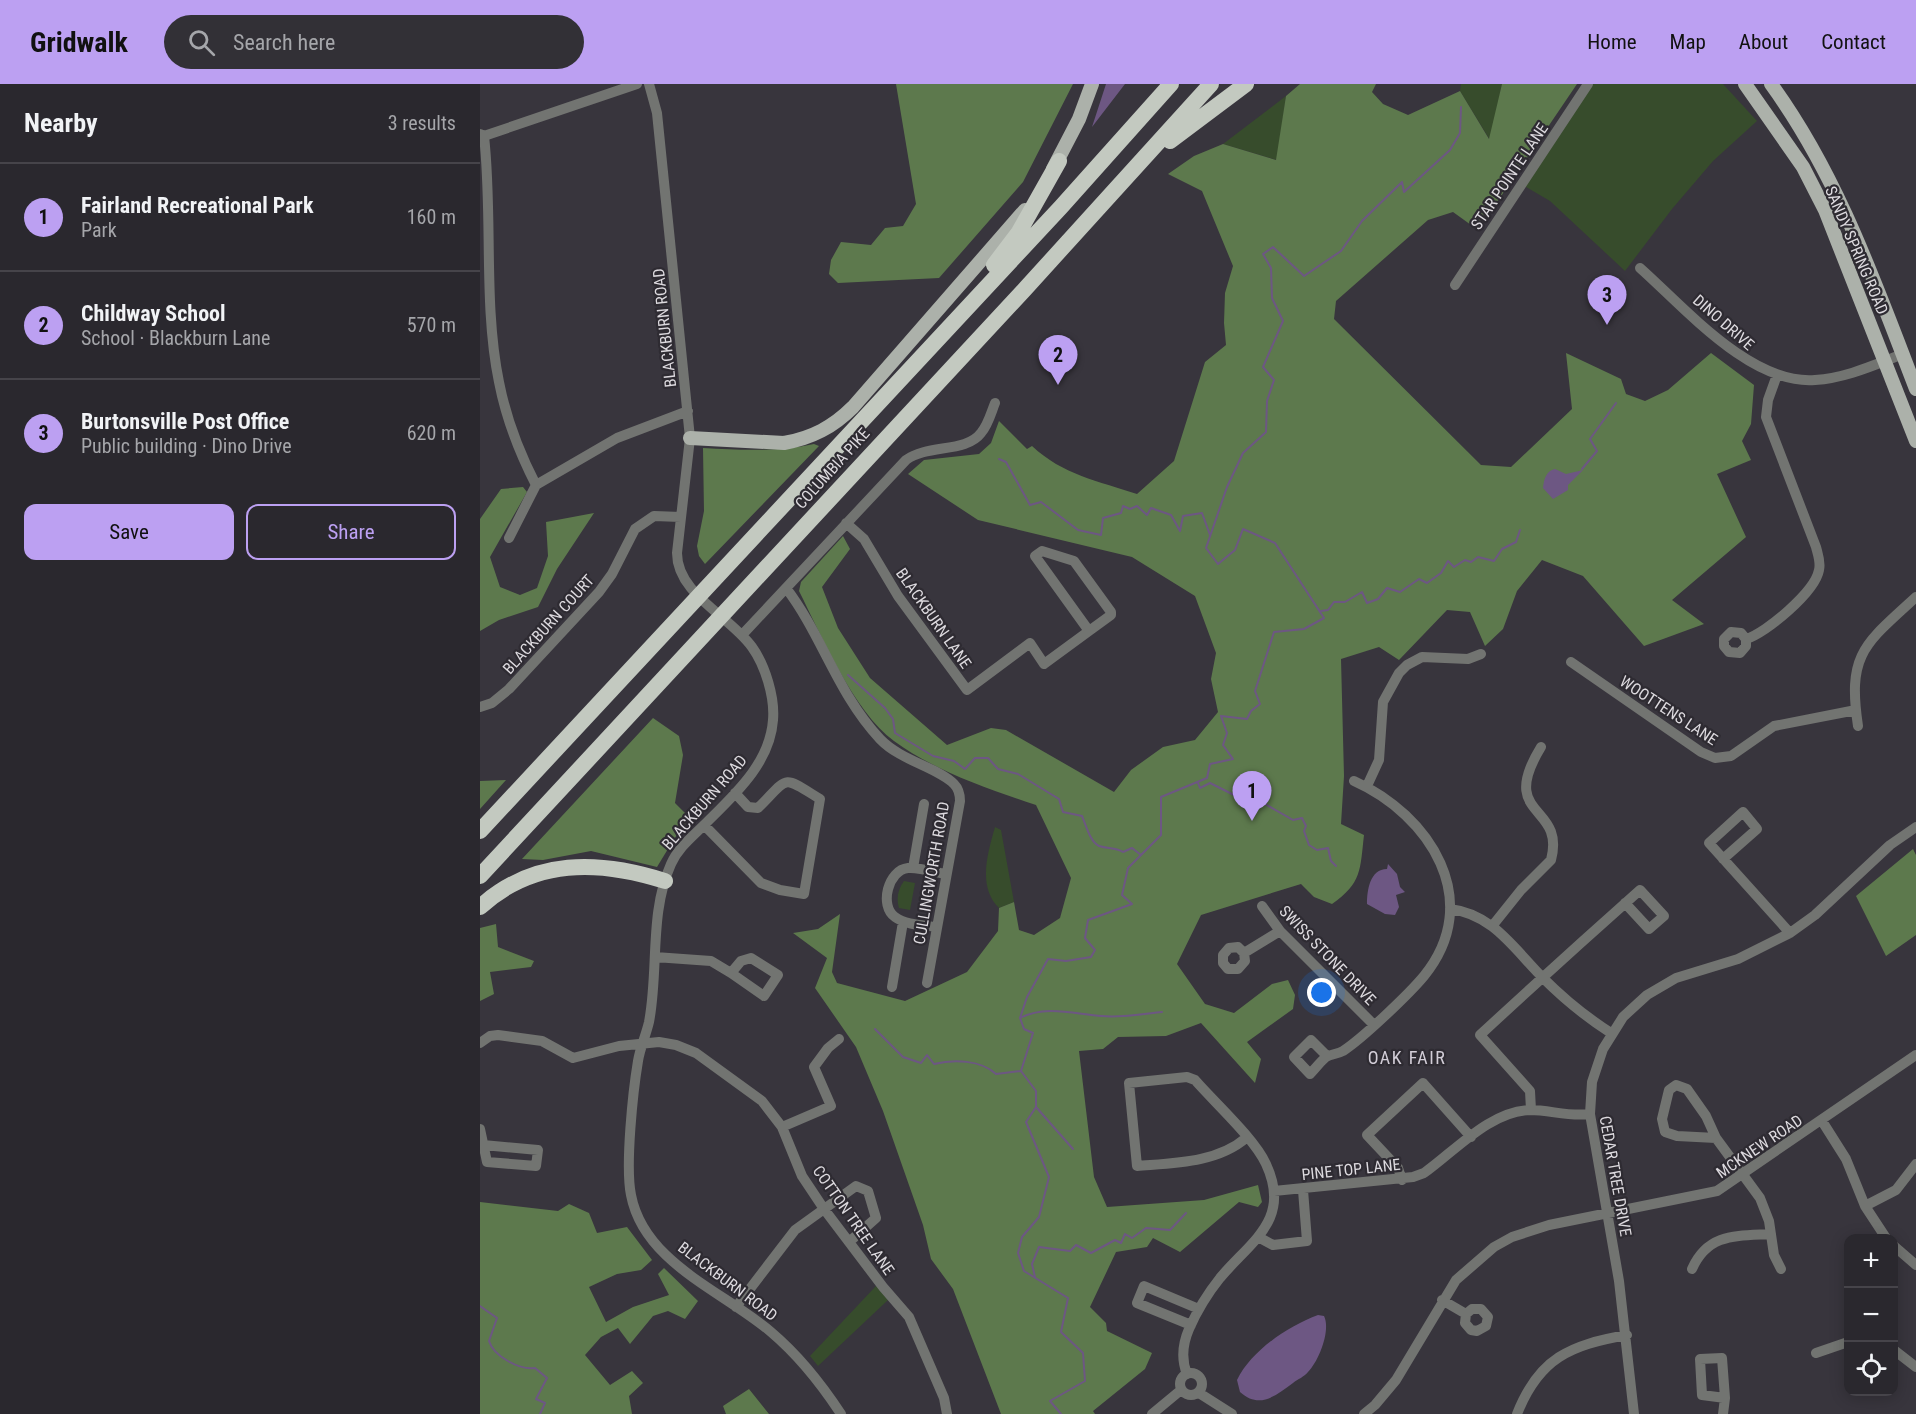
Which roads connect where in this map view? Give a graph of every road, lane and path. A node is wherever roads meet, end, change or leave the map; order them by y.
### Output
1 (637, 84) edge
2 (649, 84) edge
3 (1092, 84) edge
4 (1171, 84) edge
5 (1211, 84) edge
6 (1246, 84) edge
7 (1588, 84) edge
8 (1745, 84) edge
9 (1771, 84) edge
10 (482, 135) edge
11 (1059, 161) junction
12 (1117, 186) junction
13 (1640, 268) dead end
14 (1455, 285) dead end
15 (1902, 354) junction
16 (1885, 361) junction
17 (906, 373) junction
18 (1777, 375) junction
19 (1916, 389) edge
20 (995, 403) dead end
21 (688, 411) junction
22 (690, 438) junction
23 (1916, 441) edge
24 (536, 485) junction
25 (681, 517) junction
26 (846, 523) junction
27 (509, 538) dead end
28 (786, 588) junction
29 (700, 595) junction
30 (1916, 597) edge
31 (722, 617) junction
32 (1089, 631) junction
33 (742, 636) junction
34 (1746, 639) dead end
35 (1480, 654) dead end
36 (1571, 662) dead end
37 (480, 707) edge
38 (1856, 710) junction
39 (1858, 726) dead end
40 (1541, 747) dead end
41 (1354, 781) dead end
42 (1366, 786) junction
43 (735, 793) junction
44 (924, 804) dead end
45 (704, 825) junction
46 (1916, 827) edge
47 (480, 831) edge
48 (1724, 859) junction
49 (913, 868) junction
50 (945, 874) junction
51 (480, 876) edge
52 (665, 881) junction
53 (1625, 903) dead end
54 (1262, 906) dead end
55 (480, 908) edge
56 (1450, 909) junction
57 (903, 922) junction
58 (1492, 925) junction
59 (936, 927) junction
60 (1280, 931) junction
61 (1790, 933) junction
62 (1244, 953) dead end
63 (655, 957) junction
64 (732, 973) dead end
65 (1543, 978) junction
66 (927, 983) dead end
67 (892, 987) dead end
68 (1373, 1024) junction
69 (1611, 1033) junction
70 (839, 1039) dead end
71 (480, 1043) edge
72 (642, 1043) junction
73 (1916, 1055) edge
74 (1327, 1056) dead end
75 (1531, 1110) junction
76 (1590, 1114) junction
77 (1822, 1121) junction
78 (782, 1127) junction
79 (480, 1129) edge
80 (1471, 1137) junction
81 (1246, 1138) junction
82 (1716, 1138) junction
83 (483, 1145) junction
84 (1916, 1164) edge
85 (1744, 1175) junction
86 (1402, 1180) junction
87 (1303, 1190) junction
88 (1274, 1191) junction
89 (1865, 1206) junction
90 (824, 1209) junction
91 (1606, 1213) junction
92 (1771, 1234) junction
93 (1883, 1234) edge
94 (1260, 1238) junction
95 (849, 1242) junction
96 (1898, 1250) edge
97 (1916, 1265) edge
98 (1692, 1269) dead end
99 (1781, 1269) dead end
100 (1442, 1300) junction
101 (736, 1307) junction
102 (1199, 1309) junction
103 (1466, 1314) dead end
104 (1191, 1325) junction
105 (1626, 1335) junction
106 (1844, 1343) edge
107 (1816, 1353) dead end
108 (1898, 1353) edge
109 (1916, 1366) edge
110 (1186, 1374) junction
111 (1181, 1390) junction
112 (1199, 1393) junction
113 (1725, 1398) dead end
114 (841, 1414) edge
115 (947, 1414) edge
116 (1152, 1414) edge
117 (1232, 1414) edge
118 (1364, 1414) edge
119 (1517, 1414) edge
120 (1634, 1414) edge
121 (1723, 1414) edge

1 - 10 street
2 - 21 street, BLACKBURN ROAD
3 - 11 main road
4 - 17 highway, COLUMBIA PIKE
5 - 12 highway, COLUMBIA PIKE
6 - 12 highway
7 - 14 street, STAR POINTE LANE
8 - 16 main road, SANDY SPRING ROAD
9 - 15 main road, SANDY SPRING ROAD
10 - 24 street
11 - 17 highway
11 - 22 main road
12 - 31 highway, COLUMBIA PIKE
13 - 18 street, DINO DRIVE
15 - 16 street, DINO DRIVE
15 - 19 main road, SANDY SPRING ROAD
16 - 18 street, DINO DRIVE
16 - 23 main road, SANDY SPRING ROAD
17 - 29 highway, COLUMBIA PIKE
18 - 34 street
20 - 26 street
21 - 22 street, BLACKBURN ROAD
21 - 24 street
22 - 25 street, BLACKBURN ROAD
24 - 27 street
25 - 29 street, BLACKBURN ROAD
25 - 37 street, BLACKBURN COURT
26 - 28 street
26 - 32 street, BLACKBURN LANE
28 - 33 street
28 - 50 street, CULLINGWORTH ROAD
29 - 31 street, BLACKBURN ROAD
29 - 47 highway, COLUMBIA PIKE
30 - 38 street
31 - 33 street, BLACKBURN ROAD
31 - 51 highway, COLUMBIA PIKE
32 - 32 street, BLACKBURN LANE
33 - 43 street, BLACKBURN ROAD
35 - 42 street
36 - 38 street, WOOTTENS LANE
38 - 39 street
40 - 58 street
41 - 42 street
42 - 56 street
43 - 45 street, BLACKBURN ROAD
43 - 45 street
44 - 49 street
45 - 52 street, BLACKBURN ROAD
46 - 61 street, CEDAR TREE DRIVE
48 - 48 street
48 - 61 street
49 - 50 street
49 - 57 street
50 - 59 street, CULLINGWORTH ROAD
52 - 55 highway
52 - 63 street, BLACKBURN ROAD
53 - 65 street
54 - 60 street, SWISS STONE DRIVE
56 - 58 street
56 - 68 street
57 - 59 street
57 - 67 street
58 - 65 street
59 - 66 street, CULLINGWORTH ROAD
60 - 62 street
60 - 68 street, SWISS STONE DRIVE
61 - 69 street, CEDAR TREE DRIVE
63 - 64 street
63 - 72 street, BLACKBURN ROAD
65 - 69 street
65 - 75 street
68 - 74 street
69 - 76 street, CEDAR TREE DRIVE
70 - 78 street
71 - 72 street, COTTON TREE LANE
72 - 78 street, COTTON TREE LANE
72 - 101 street, BLACKBURN ROAD
73 - 77 street, MCKNEW ROAD
75 - 76 street, PINE TOP LANE
75 - 80 street, PINE TOP LANE
76 - 91 street, CEDAR TREE DRIVE
77 - 85 street, MCKNEW ROAD
77 - 89 street
78 - 90 street, COTTON TREE LANE
79 - 83 street
80 - 86 street, PINE TOP LANE
80 - 86 street
81 - 81 street
81 - 88 street
82 - 82 street
82 - 85 street
83 - 83 street
84 - 89 street
85 - 91 street, MCKNEW ROAD
85 - 92 street
86 - 87 street, PINE TOP LANE
87 - 88 street, PINE TOP LANE
87 - 94 street
88 - 94 street
89 - 93 street
90 - 95 street, COTTON TREE LANE
90 - 95 street
90 - 101 street
91 - 100 street, MCKNEW ROAD
91 - 105 street, CEDAR TREE DRIVE
92 - 98 street
92 - 99 street
94 - 102 street
95 - 115 street, COTTON TREE LANE
96 - 97 street
100 - 103 street
100 - 118 street, MCKNEW ROAD
101 - 114 street, BLACKBURN ROAD
102 - 104 street
102 - 104 street
104 - 110 street
105 - 119 street
105 - 120 street, CEDAR TREE DRIVE
106 - 107 street
108 - 109 street
110 - 111 street
110 - 112 street
111 - 112 street
111 - 116 street
112 - 117 street
113 - 121 street

